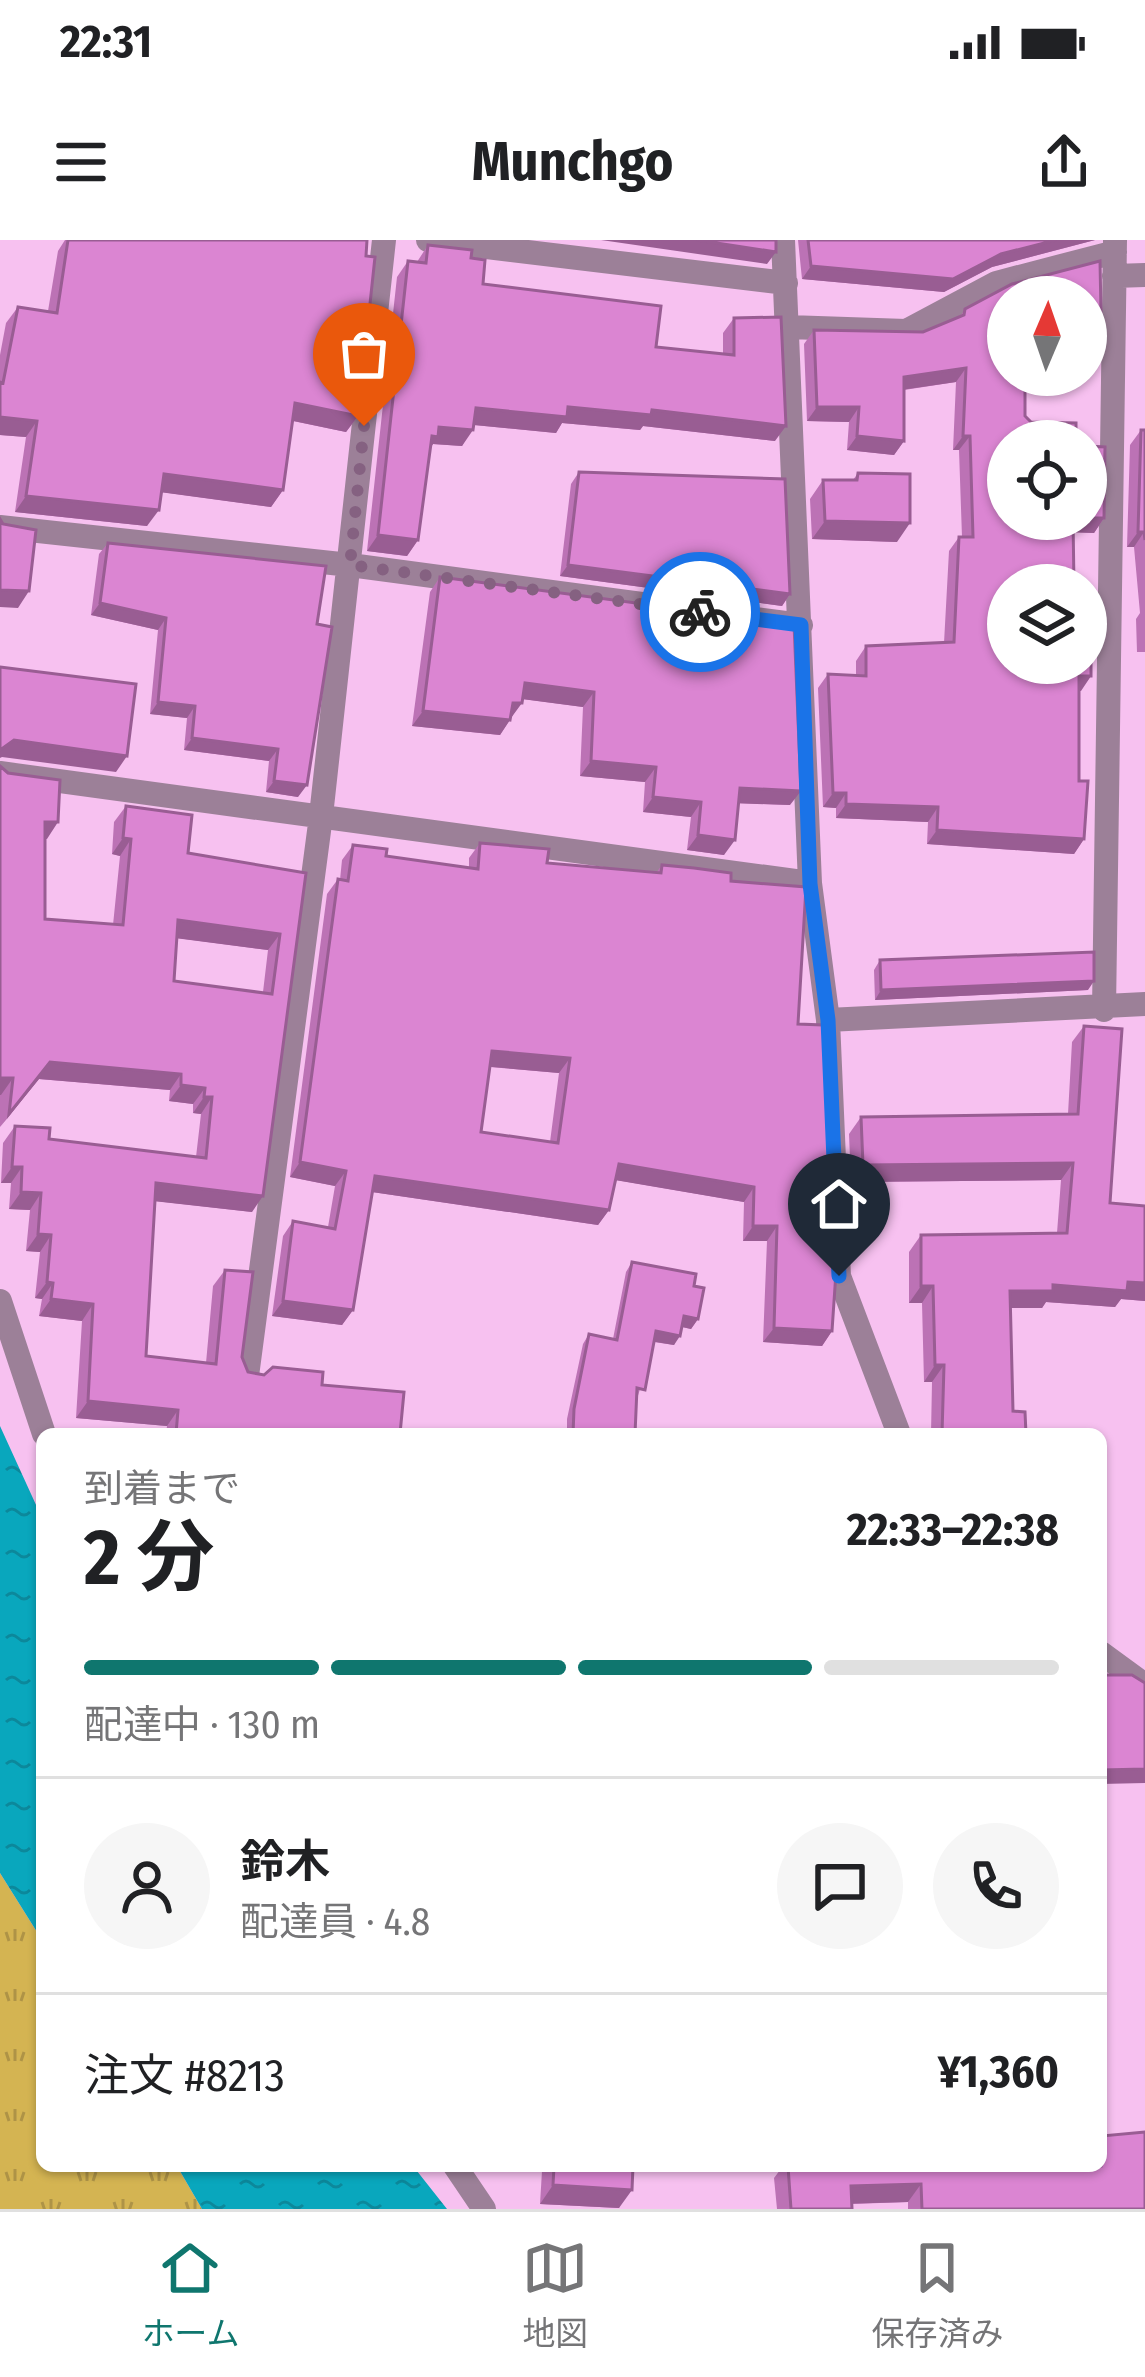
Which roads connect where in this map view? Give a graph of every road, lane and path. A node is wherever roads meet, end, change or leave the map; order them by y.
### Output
1 (384, 240) edge
2 (428, 240) edge
3 (783, 240) edge
4 (1114, 256) edge
5 (1145, 275) edge
6 (786, 283) junction
7 (788, 327) junction
8 (0, 527) edge
9 (350, 565) junction
10 (801, 625) junction
11 (0, 773) edge
12 (321, 816) junction
13 (810, 884) junction
14 (1145, 1004) edge
15 (1104, 1010) junction
16 (828, 1020) junction
17 (0, 1301) edge
18 (247, 1376) edge
19 (42, 1428) edge
20 (897, 1428) edge
21 (1107, 1657) edge
22 (1145, 1685) edge
23 (459, 2172) edge
24 (484, 2209) edge

1 - 9 street
2 - 6 street
3 - 6 street
4 - 5 street
4 - 7 street
4 - 15 street
6 - 7 street
7 - 10 street
8 - 9 street
9 - 10 street
9 - 12 street
10 - 13 street
11 - 12 street
12 - 13 street
12 - 18 street
13 - 16 street
14 - 15 street
15 - 16 street
16 - 20 street
17 - 19 street
21 - 22 street
23 - 24 street

